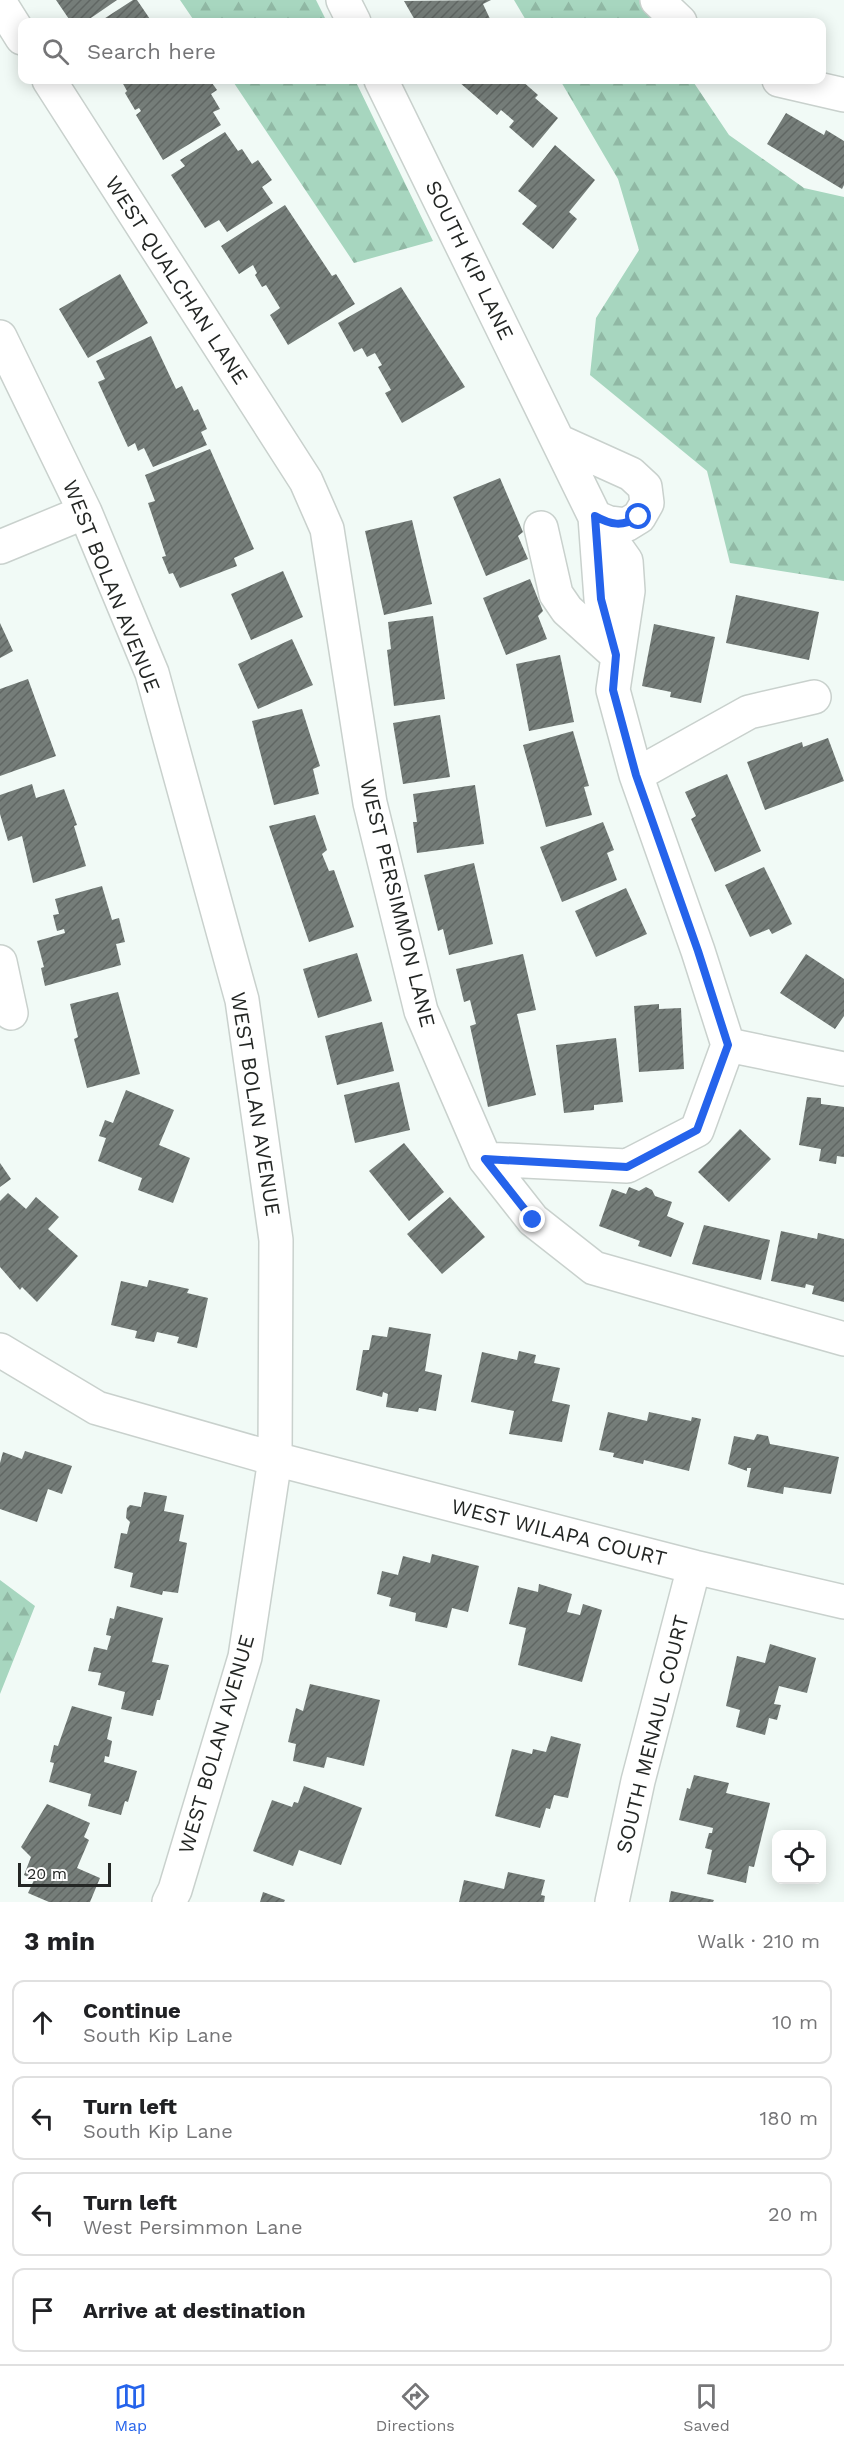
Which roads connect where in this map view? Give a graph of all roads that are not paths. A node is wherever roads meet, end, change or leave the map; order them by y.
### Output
1 (343, 0) edge
2 (657, 0) edge
3 (0, 3) edge
4 (352, 18) edge
5 (676, 18) edge
6 (18, 32) edge
7 (52, 84) edge
8 (383, 84) edge
9 (796, 84) edge
10 (844, 95) edge
11 (0, 337) edge
12 (558, 441) junction
13 (306, 481) joint
14 (85, 512) junction
15 (595, 516) junction
16 (541, 528) dead end
17 (0, 547) edge
18 (616, 655) junction
19 (814, 697) dead end
20 (636, 775) junction
21 (0, 962) edge
22 (11, 1013) dead end
23 (728, 1045) junction
24 (844, 1069) edge
25 (485, 1159) junction
26 (844, 1339) edge
27 (0, 1350) edge
28 (275, 1460) junction
29 (694, 1567) junction
30 (844, 1602) edge
31 (169, 1902) edge
32 (612, 1902) edge

1 - 4 street
2 - 5 street
3 - 6 street
7 - 13 street, WEST QUALCHAN LANE
8 - 12 street, SOUTH KIP LANE
9 - 10 street
11 - 14 street, WEST BOLAN AVENUE
12 - 15 street, SOUTH KIP LANE
12 - 15 street
13 - 25 street, WEST PERSIMMON LANE
14 - 17 street
14 - 28 street, WEST BOLAN AVENUE
15 - 18 street, SOUTH KIP LANE
16 - 18 street
18 - 20 street, SOUTH KIP LANE
19 - 20 street
20 - 23 street, SOUTH KIP LANE
21 - 22 street
23 - 24 street
23 - 25 street
25 - 26 street, WEST PERSIMMON LANE
27 - 28 street, WEST WILAPA COURT
28 - 29 street, WEST WILAPA COURT
28 - 31 street, WEST BOLAN AVENUE
29 - 30 street, WEST WILAPA COURT
29 - 32 street, SOUTH MENAUL COURT

